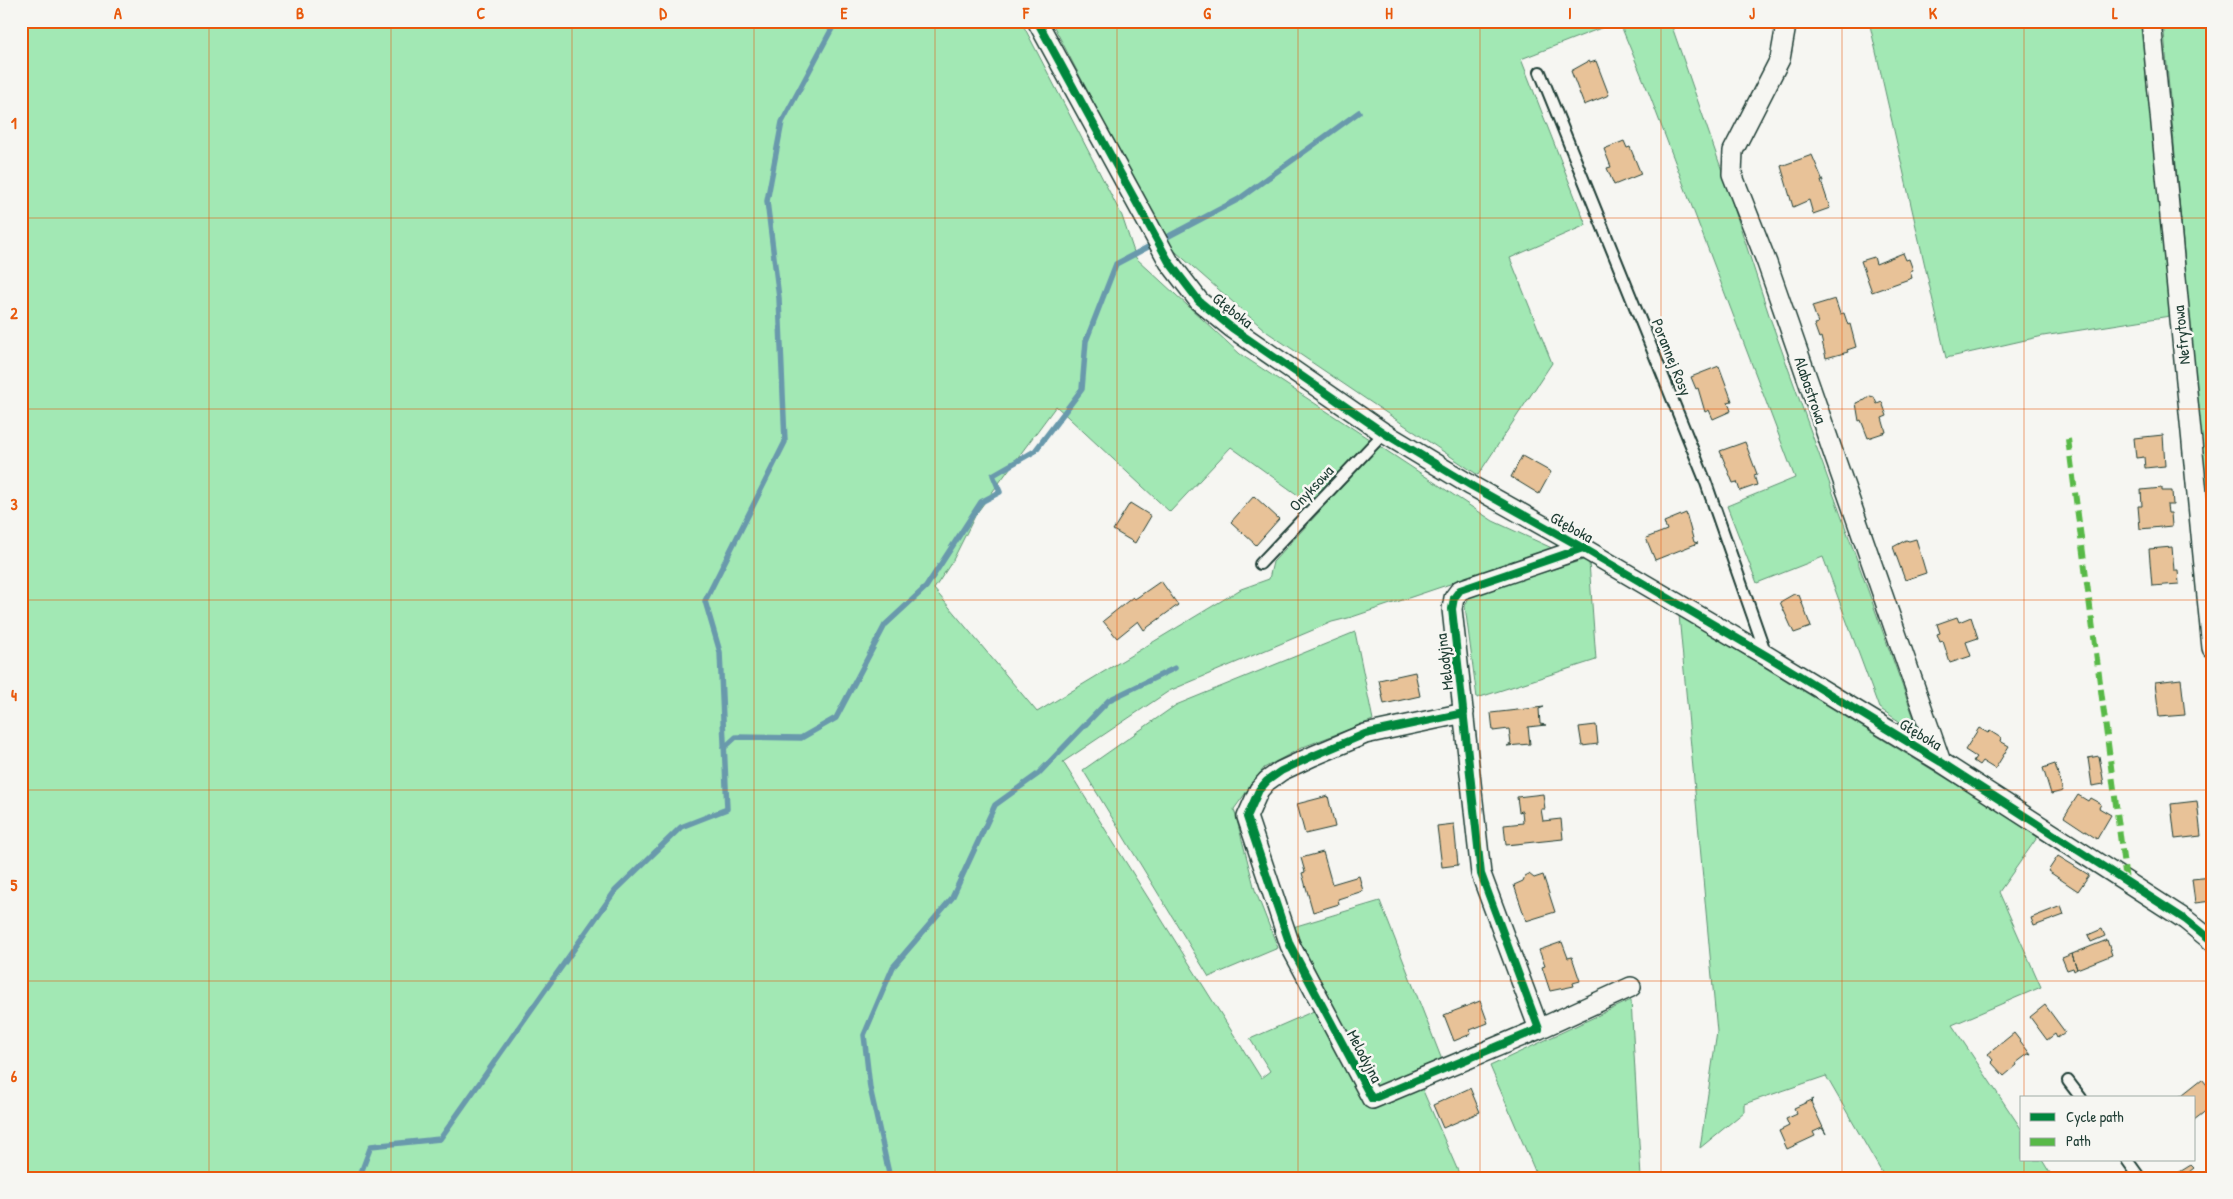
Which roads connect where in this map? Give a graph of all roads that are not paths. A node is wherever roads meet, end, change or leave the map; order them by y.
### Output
1 (1037, 21) edge
2 (1782, 21) edge
3 (2151, 21) edge
4 (1540, 72) dead end
5 (1384, 433) junction
6 (1583, 548) junction
7 (1260, 564) dead end
8 (2212, 648) edge
9 (1767, 656) junction
10 (1464, 713) junction
11 (1941, 762) junction
12 (2212, 940) edge
13 (1631, 987) dead end
14 (1539, 1029) junction
15 (2068, 1081) dead end
16 (2079, 1096) edge
17 (2128, 1162) edge
18 (2140, 1178) edge

1 - 5 street, Głęboka
2 - 11 street, Alabastrowa
3 - 8 street, Nefrytowa
4 - 9 lane, Porannej Rosy
5 - 6 street, Głęboka
5 - 7 lane, Onyksowa
6 - 9 street, Głęboka
6 - 10 street, Melodyjna
9 - 11 street, Głęboka
10 - 14 street, Melodyjna
10 - 14 street, Melodyjna
11 - 12 street, Głęboka
13 - 14 street, Melodyjna
15 - 16 lane
17 - 18 lane

